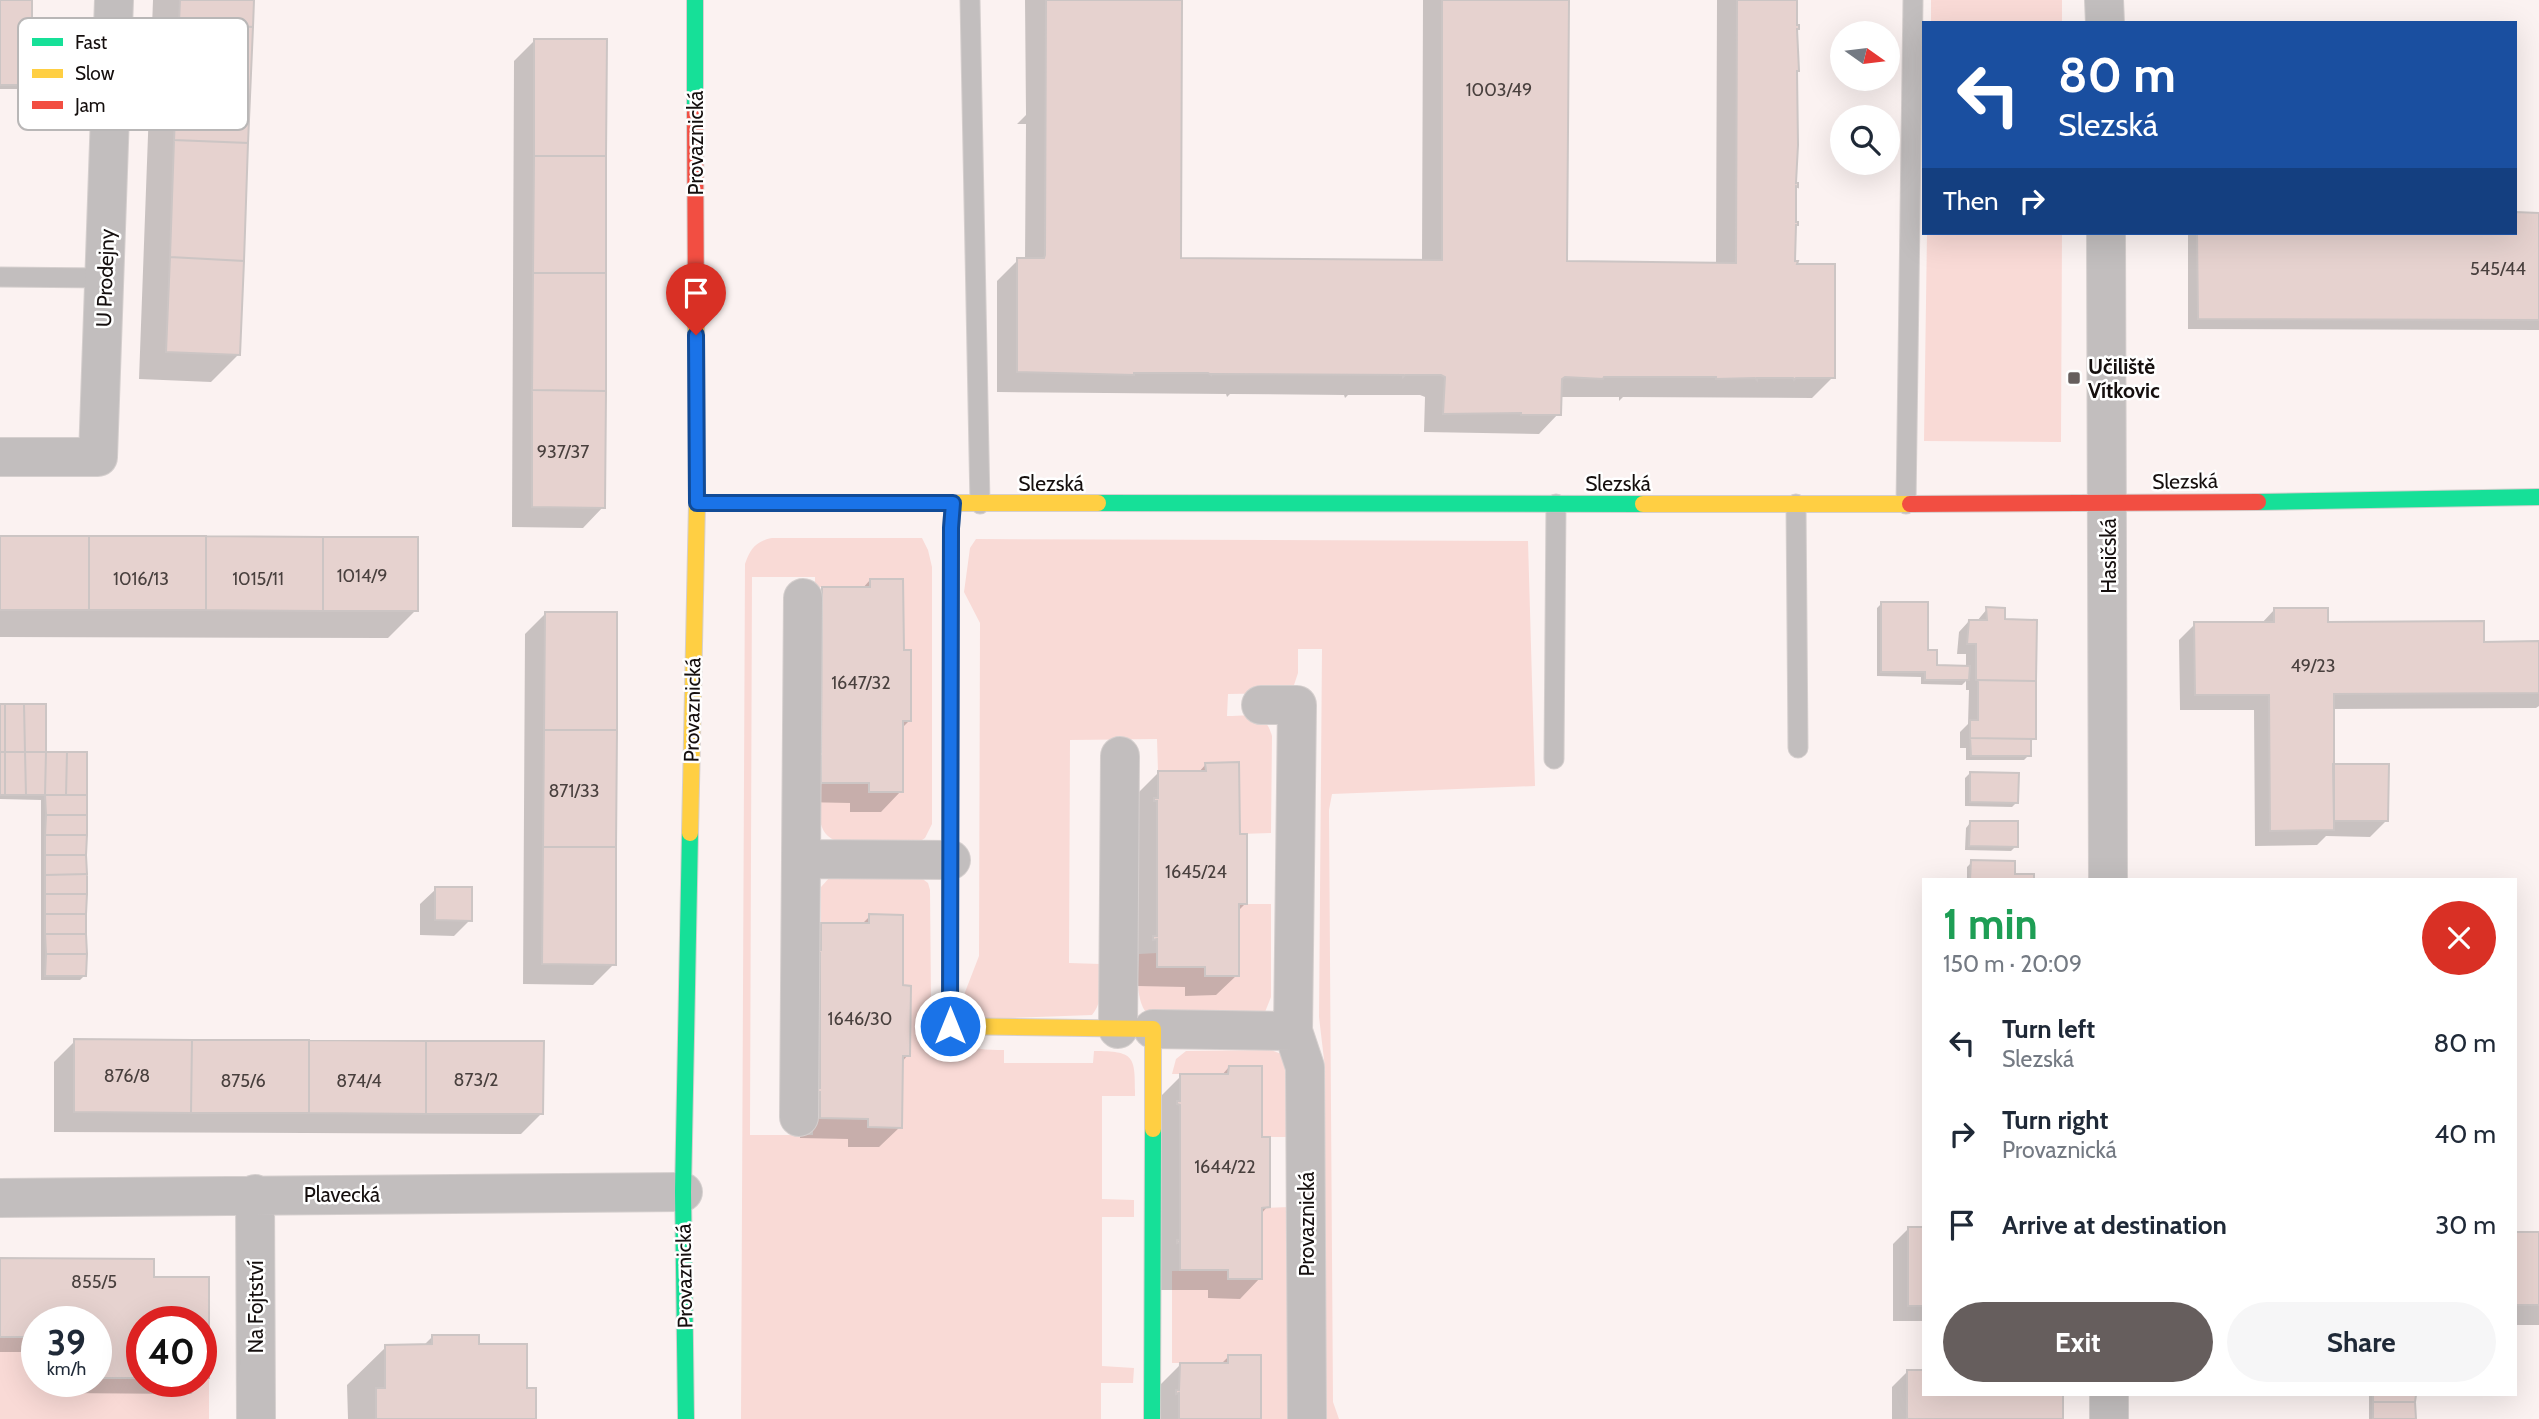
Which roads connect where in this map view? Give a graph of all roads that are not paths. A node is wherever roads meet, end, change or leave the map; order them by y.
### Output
1 (114, 0) edge
2 (695, 0) edge
3 (970, 0) edge
4 (1913, 0) edge
5 (2104, 0) edge
6 (113, 18) edge
7 (2105, 21) edge
8 (110, 130) edge
9 (2106, 235) edge
10 (0, 277) edge
11 (105, 278) junction
12 (0, 457) edge
13 (2539, 497) edge
14 (697, 503) junction
15 (953, 503) junction
16 (980, 504) junction
17 (1556, 504) junction
18 (1796, 504) junction
19 (1906, 504) junction
20 (2108, 504) junction
21 (803, 598) dead end
22 (1261, 705) dead end
23 (1798, 748) dead end
24 (1120, 756) dead end
25 (1554, 759) dead end
26 (801, 859) junction
27 (951, 860) junction
28 (2108, 878) edge
29 (1136, 1029) junction
30 (1293, 1031) junction
31 (799, 1117) dead end
32 (683, 1192) junction
33 (255, 1194) junction
34 (0, 1198) edge
35 (2109, 1396) edge
36 (256, 1419) edge
37 (686, 1419) edge
38 (1152, 1419) edge
39 (1307, 1419) edge
40 (2109, 1419) edge

1 - 6 street, U Prodejny
2 - 14 street, Provaznická
3 - 16 lane
4 - 19 lane
5 - 7 street
8 - 11 street, U Prodejny
9 - 20 street, Hasičská
10 - 11 lane
11 - 12 street, U Prodejny
13 - 20 street, Slezská
14 - 15 street, Slezská
14 - 32 street, Provaznická
15 - 16 street, Slezská
15 - 27 street
16 - 17 street, Slezská
17 - 18 street, Slezská
17 - 25 lane
18 - 19 street, Slezská
18 - 23 lane
19 - 20 street, Slezská
20 - 28 street, Hasičská
21 - 26 street
22 - 30 street, Provaznická
24 - 29 street
26 - 27 street
26 - 31 street
27 - 29 street
29 - 30 street
29 - 38 street
30 - 39 street, Provaznická
32 - 33 street, Plavecká
32 - 37 street, Provaznická
33 - 34 street, Plavecká
33 - 36 street, Na Fojtství
35 - 40 street

